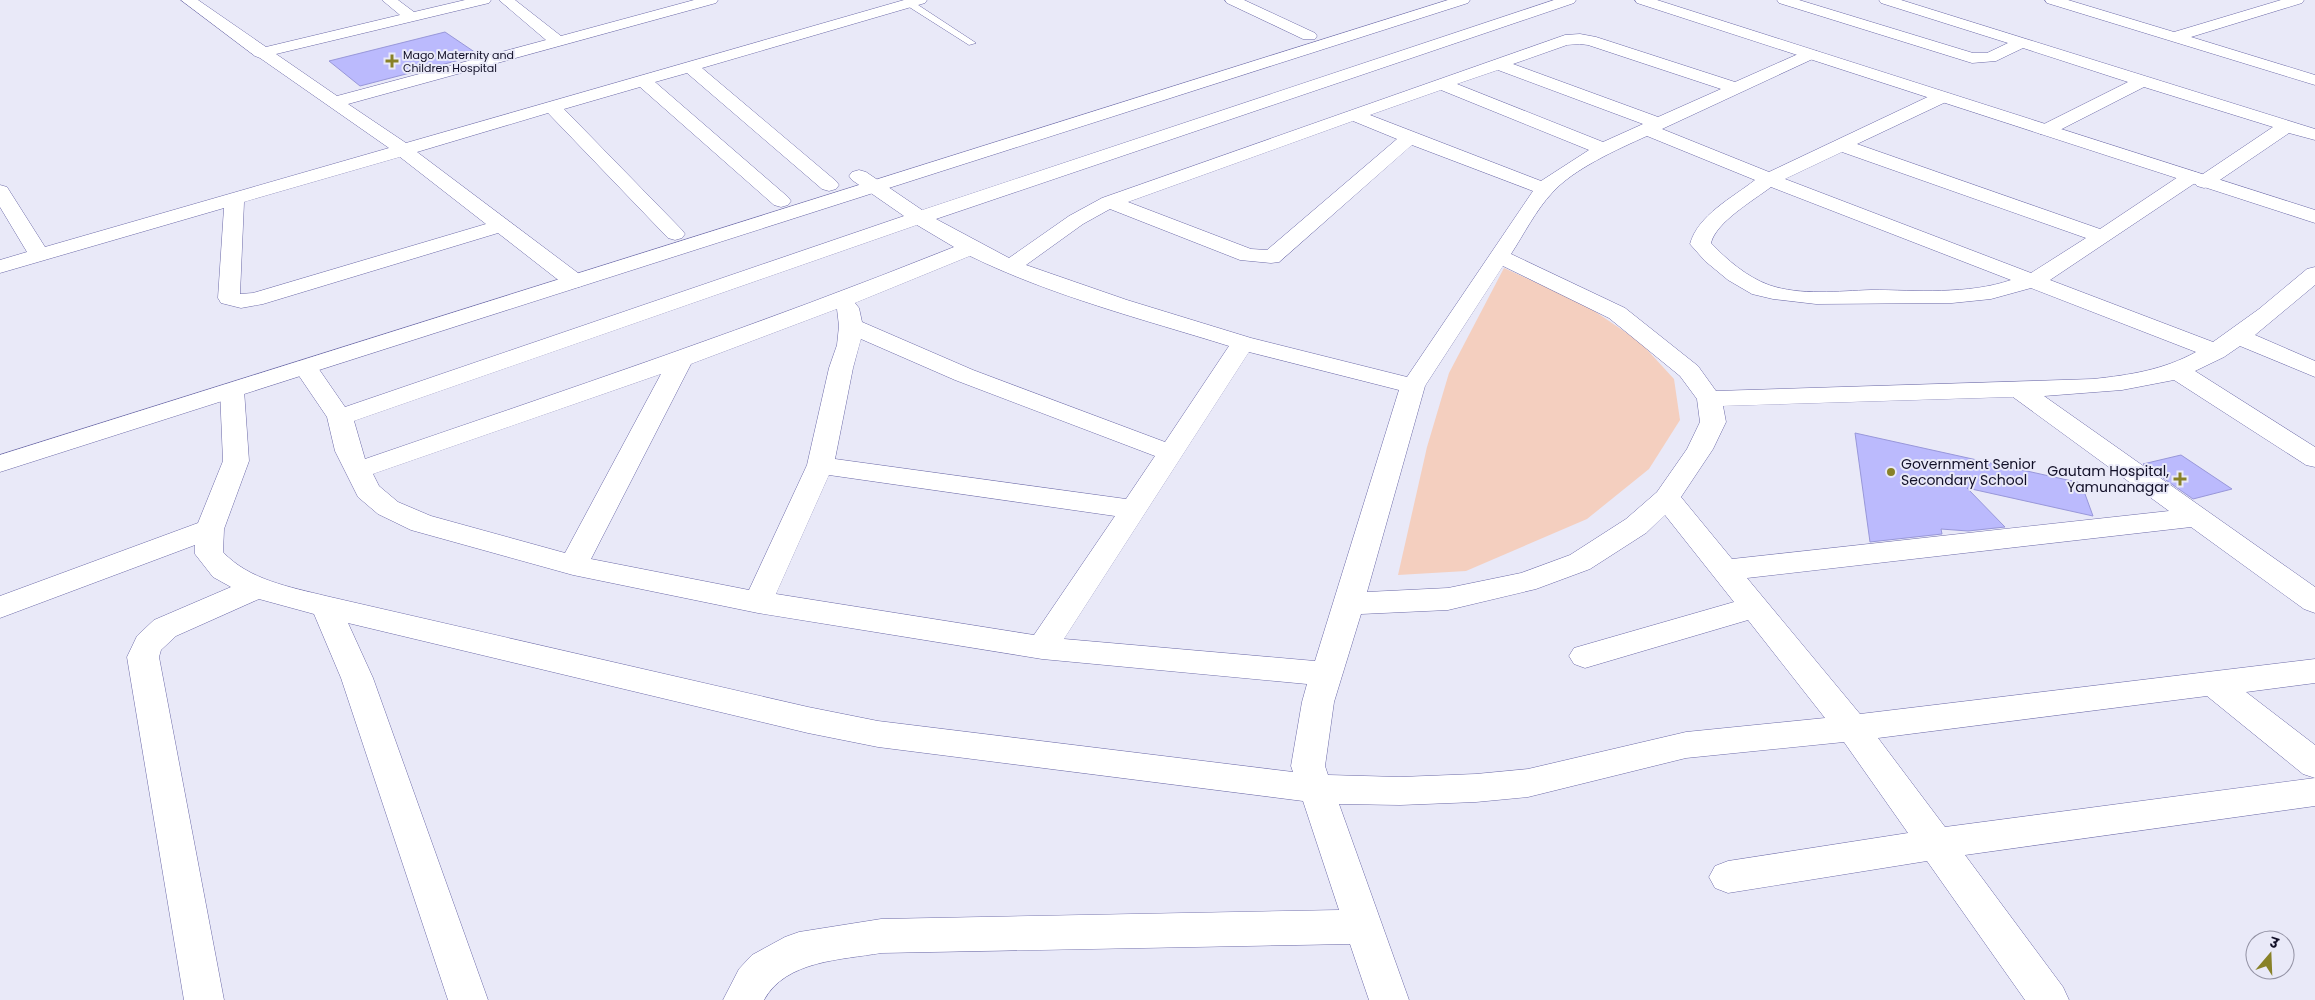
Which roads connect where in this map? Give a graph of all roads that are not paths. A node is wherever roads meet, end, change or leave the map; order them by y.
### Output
1 (188, 0) edge
2 (389, 0) edge
3 (484, 0) edge
4 (506, 0) edge
5 (711, 0) edge
6 (1232, 0) edge
7 (1423, 0) edge
8 (1463, 0) edge
9 (1569, 0) edge
10 (1642, 0) edge
11 (1784, 0) edge
12 (1886, 0) edge
13 (2052, 0) edge
14 (2086, 0) edge
15 (2297, 0) edge
16 (915, 2) edge
17 (2069, 5) junction
18 (2315, 5) edge
19 (411, 18) junction
20 (1309, 36) junction
21 (2175, 37) junction
22 (558, 40) junction
23 (2023, 42) junction
24 (972, 43) dead end
25 (261, 53) junction
26 (1811, 54) junction
27 (1498, 64) junction
28 (690, 67) junction
29 (2315, 67) edge
30 (2296, 74) junction
31 (2315, 80) edge
32 (644, 81) junction
33 (2142, 81) junction
34 (1441, 84) junction
35 (1735, 88) junction
36 (1942, 97) junction
37 (334, 102) junction
38 (552, 107) junction
39 (1354, 115) junction
40 (2288, 126) junction
41 (1653, 127) junction
42 (2046, 130) junction
43 (2315, 135) edge
44 (1409, 138) junction
45 (1841, 145) junction
46 (1603, 149) junction
47 (403, 150) junction
48 (1769, 179) junction
49 (2198, 179) junction
50 (867, 181) junction
51 (829, 186) junction
52 (1544, 189) junction
53 (0, 190) edge
54 (234, 200) junction
55 (781, 201) junction
56 (1109, 202) junction
57 (2315, 217) edge
58 (920, 218) junction
59 (500, 226) junction
60 (675, 234) junction
61 (2102, 237) junction
62 (971, 248) junction
63 (40, 256) junction
64 (1499, 256) junction
65 (0, 267) edge
66 (1010, 267) junction
67 (2315, 274) edge
68 (567, 275) junction
69 (2030, 281) junction
70 (2305, 296) edge
71 (847, 298) junction
72 (851, 326) junction
73 (2237, 336) junction
74 (1243, 343) junction
75 (2216, 352) junction
76 (681, 359) junction
77 (305, 367) junction
78 (2177, 370) junction
79 (2315, 370) edge
80 (1413, 386) junction
81 (2018, 389) junction
82 (232, 390) junction
83 (1709, 398) junction
84 (340, 417) junction
85 (0, 444) edge
86 (1170, 453) junction
87 (2315, 459) edge
88 (0, 464) edge
89 (820, 465) junction
90 (358, 470) junction
91 (1667, 498) junction
92 (1132, 509) junction
93 (2196, 517) junction
94 (210, 529) junction
95 (573, 565) junction
96 (1726, 570) junction
97 (257, 588) junction
98 (758, 602) junction
99 (2315, 602) edge
100 (1349, 604) junction
101 (0, 607) edge
102 (326, 607) junction
103 (1755, 607) junction
104 (1042, 648) junction
105 (1586, 656) dead end
106 (2315, 671) edge
107 (1327, 674) junction
108 (2214, 684) junction
109 (1852, 728) junction
110 (2315, 764) edge
111 (1316, 789) junction
112 (2315, 792) edge
113 (1936, 844) junction
114 (1728, 877) dead end
115 (1364, 927) junction
116 (204, 1000) edge
117 (468, 1000) edge
118 (743, 1000) edge
119 (1390, 1000) edge
120 (2049, 1000) edge

1 - 25 street
2 - 19 street
3 - 19 street
4 - 22 street
5 - 22 street
6 - 20 street
7 - 20 street
8 - 50 street
9 - 58 street
10 - 26 street
11 - 23 street
12 - 23 street
13 - 17 street
14 - 17 street
15 - 18 street
15 - 21 street
16 - 24 lane
16 - 28 street
17 - 21 street
19 - 25 street
20 - 50 street
21 - 30 street
22 - 37 street
23 - 33 street
25 - 37 street
26 - 35 street
26 - 36 street
27 - 34 street
27 - 35 street
27 - 41 street
28 - 32 street
28 - 51 street
29 - 30 street
30 - 31 street
32 - 38 street
32 - 55 street
33 - 40 street
33 - 42 street
34 - 39 street
34 - 46 street
35 - 41 street
36 - 42 street
36 - 45 street
37 - 47 street
38 - 47 street
38 - 60 street
39 - 44 street
39 - 56 street
40 - 43 street
40 - 49 street
41 - 46 street
41 - 48 street
42 - 49 street
44 - 52 street
44 - 56 street
45 - 48 street
45 - 61 street
46 - 52 street
47 - 54 street
47 - 59 street
48 - 69 street
48 - 69 street
49 - 57 street
49 - 61 street
50 - 51 street
50 - 58 street
50 - 68 street
51 - 55 street
52 - 64 street
53 - 63 street
54 - 59 street
54 - 63 street
55 - 60 street
56 - 66 street
58 - 62 street
58 - 84 street
59 - 68 street
60 - 68 street
61 - 69 street
62 - 66 street
62 - 71 street
63 - 65 street
64 - 80 street
64 - 83 street
66 - 74 street
67 - 70 street
68 - 77 street
68 - 85 street
69 - 75 street
70 - 73 street
71 - 72 street
71 - 76 street
72 - 86 street
72 - 89 street
73 - 75 street
73 - 79 street
74 - 80 street
74 - 86 street
75 - 78 street
76 - 90 street
76 - 95 street
77 - 82 street
77 - 84 street
78 - 81 street
78 - 87 street
80 - 100 street
81 - 83 street
81 - 93 street
82 - 88 street
82 - 94 street
83 - 91 street
84 - 90 street
86 - 92 street
89 - 92 street
89 - 98 street
90 - 95 street
91 - 96 street
91 - 100 street
92 - 104 street
93 - 96 street
93 - 99 street
94 - 97 street
94 - 101 street
95 - 98 street
96 - 103 street
97 - 102 street
97 - 116 street
98 - 104 street
100 - 107 street
102 - 111 street
102 - 117 street
103 - 105 street
103 - 109 street
104 - 107 street
106 - 108 street
107 - 111 street
108 - 109 street
108 - 110 street
109 - 111 street
109 - 113 street
111 - 115 street
112 - 113 street
113 - 114 street
113 - 120 street
115 - 118 street
115 - 119 street

